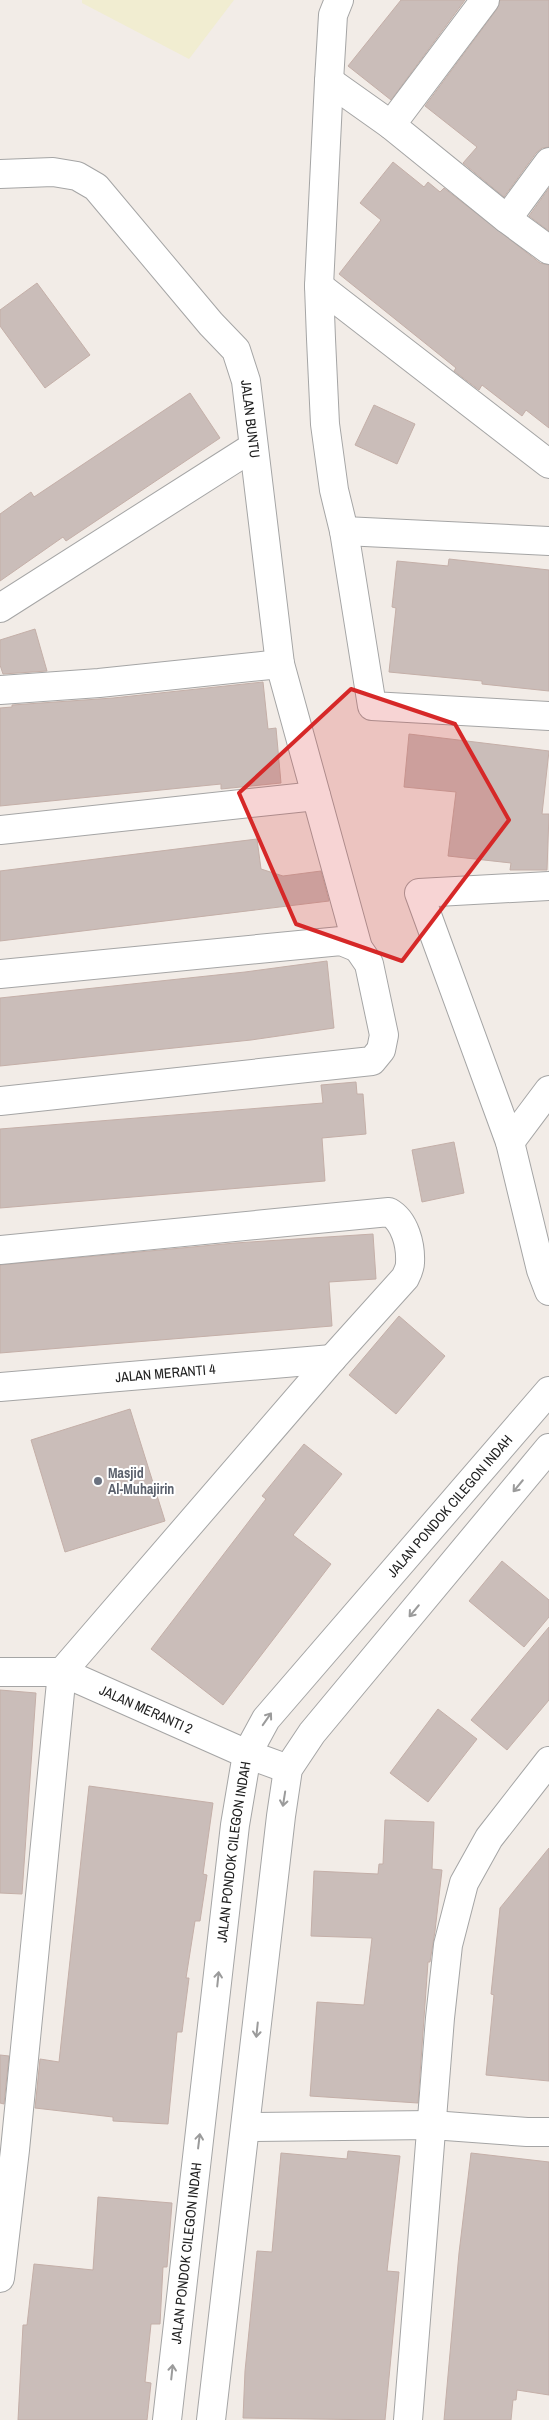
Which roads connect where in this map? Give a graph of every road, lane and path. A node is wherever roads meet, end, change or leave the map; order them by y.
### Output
1 (339, 0) edge
2 (485, 0) edge
3 (329, 80) junction
4 (391, 125) junction
5 (549, 162) edge
6 (0, 174) edge
7 (507, 219) junction
8 (549, 250) edge
9 (319, 286) junction
10 (253, 447) junction
11 (549, 464) edge
12 (344, 531) junction
13 (549, 542) edge
14 (0, 608) edge
15 (280, 664) junction
16 (0, 690) edge
17 (549, 716) edge
18 (316, 796) junction
19 (0, 830) edge
20 (549, 886) edge
21 (358, 948) junction
22 (0, 974) edge
23 (549, 1090) edge
24 (0, 1101) edge
25 (510, 1142) junction
26 (0, 1250) edge
27 (549, 1291) edge
28 (332, 1359) junction
29 (0, 1387) edge
30 (549, 1390) edge
31 (549, 1448) edge
32 (0, 1672) edge
33 (62, 1672) junction
34 (246, 1754) junction
35 (549, 1761) edge
36 (288, 1769) junction
37 (432, 2125) junction
38 (246, 2127) junction
39 (549, 2132) edge
40 (8, 2149) edge
41 (0, 2278) edge
42 (167, 2420) edge
43 (211, 2420) edge
44 (408, 2420) edge

1 - 3 street
2 - 4 street
3 - 4 street
3 - 9 street
4 - 7 street
5 - 7 street
6 - 10 street, JALAN BUNTU
7 - 8 street
9 - 11 street
9 - 12 street
10 - 14 street
10 - 15 street, JALAN BUNTU
12 - 13 street
12 - 17 street
15 - 16 street
15 - 18 street, JALAN BUNTU
18 - 19 street
18 - 21 street, JALAN BUNTU
20 - 25 street
21 - 22 street
21 - 24 street, JALAN BUNTU
23 - 25 street
25 - 27 street
26 - 28 street
28 - 29 street, JALAN MERANTI 4
28 - 33 street
34 -> 30 street, JALAN PONDOK CILEGON INDAH
31 -> 36 street
32 - 33 street, JALAN MERANTI 2
33 - 34 street, JALAN MERANTI 2
33 - 40 street
34 - 36 street, JALAN MERANTI 2
42 -> 34 street, JALAN PONDOK CILEGON INDAH
35 - 37 street
36 -> 38 street
37 - 38 street
37 - 39 street
37 - 44 street
38 - 43 street
40 - 41 street

